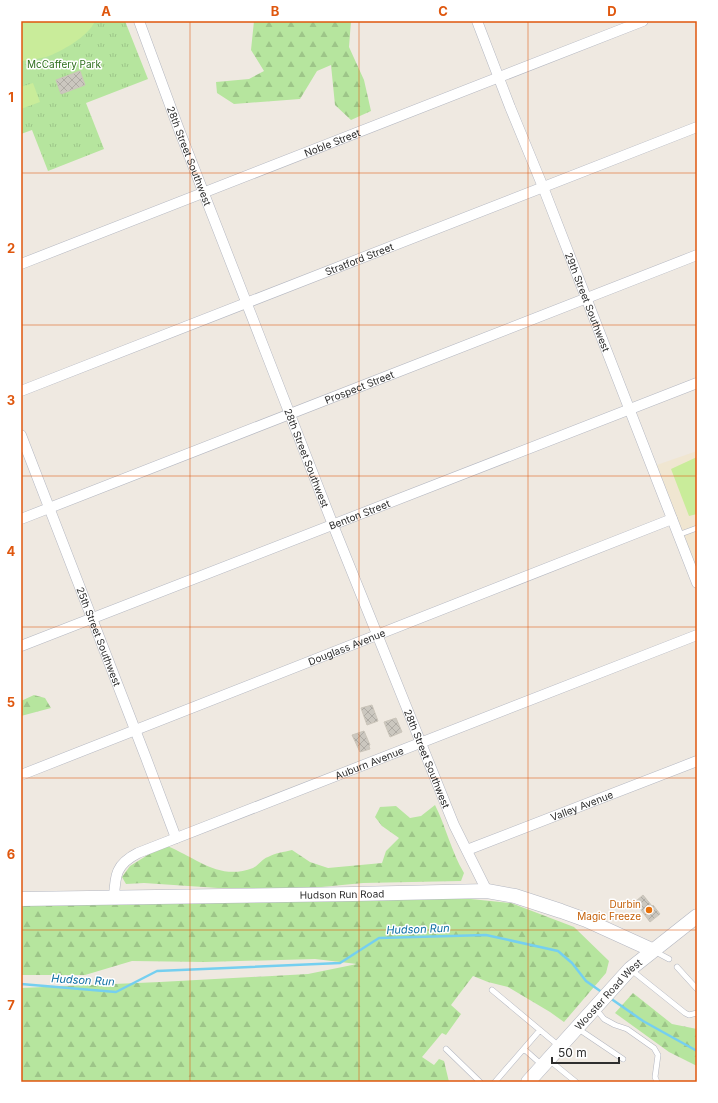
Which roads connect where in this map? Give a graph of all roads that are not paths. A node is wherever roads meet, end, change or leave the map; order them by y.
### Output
1 (139, 21) edge
2 (477, 21) edge
3 (643, 21) edge
4 (499, 78) junction
5 (697, 127) edge
6 (543, 188) junction
7 (203, 193) junction
8 (697, 254) edge
9 (21, 264) edge
10 (586, 298) junction
11 (246, 303) junction
12 (697, 382) edge
13 (21, 391) edge
14 (628, 409) junction
15 (289, 414) junction
16 (21, 435) edge
17 (49, 508) junction
18 (21, 519) edge
19 (672, 520) junction
20 (333, 525) junction
21 (697, 528) edge
22 (678, 535) junction
23 (697, 583) edge
24 (92, 619) junction
25 (377, 635) junction
26 (697, 635) edge
27 (21, 646) edge
28 (135, 729) junction
29 (421, 742) junction
30 (697, 760) edge
31 (21, 774) edge
32 (176, 838) junction
33 (467, 850) junction
34 (487, 891) junction
35 (21, 898) edge
36 (114, 898) junction
37 (697, 916) edge
38 (652, 950) junction
39 (669, 959) dead end
40 (677, 967) dead end
41 (630, 969) junction
42 (697, 989) edge
43 (492, 990) dead end
44 (596, 1005) junction
45 (697, 1013) edge
46 (576, 1027) junction
47 (540, 1030) junction
48 (559, 1046) junction
49 (524, 1049) junction
50 (446, 1050) dead end
51 (623, 1059) dead end
52 (546, 1062) junction
53 (480, 1082) edge
54 (495, 1082) edge
55 (528, 1082) edge
56 (576, 1082) edge
57 (657, 1082) edge

1 - 7 street, 28th Street Southwest
2 - 4 street, 29th Street Southwest
3 - 4 street, Noble Street
4 - 6 street, 29th Street Southwest
4 - 7 street, Noble Street
5 - 6 street, Stratford Street
6 - 10 street, 29th Street Southwest
6 - 11 street, Stratford Street
7 - 9 street, Noble Street
7 - 11 street, 28th Street Southwest
8 - 10 street, Prospect Street
10 - 14 street, 29th Street Southwest
10 - 15 street, Prospect Street
11 - 13 street, Stratford Street
11 - 15 street, 28th Street Southwest
12 - 14 street, Benton Street
14 - 19 street, 29th Street Southwest
14 - 20 street, Benton Street
15 - 17 street, Prospect Street
15 - 20 street, 28th Street Southwest
16 - 17 street, 25th Street Southwest
17 - 18 street, Prospect Street
17 - 24 street, 25th Street Southwest
19 - 22 street, 29th Street Southwest
19 - 25 street, Douglass Avenue
20 - 24 street, Benton Street
20 - 25 street, 28th Street Southwest
21 - 22 lane
22 - 23 street, 29th Street Southwest
24 - 27 street, Benton Street
24 - 28 street, 25th Street Southwest
25 - 28 street, Douglass Avenue
25 - 29 street, 28th Street Southwest
26 - 29 street, Auburn Avenue
28 - 31 street, Douglass Avenue
28 - 32 street, 25th Street Southwest
29 - 32 street, Auburn Avenue
29 - 33 street, 28th Street Southwest
30 - 33 street, Valley Avenue
32 - 36 street, Auburn Avenue
33 - 34 street, 28th Street Southwest
34 - 36 main road, Hudson Run Road
34 - 38 main road, Hudson Run Road
35 - 36 main road, Hudson Run Road
37 - 38 main road, Wooster Road West
38 - 39 lane
38 - 41 main road, Wooster Road West
40 - 42 lane
41 - 44 main road, Wooster Road West
41 - 45 lane
43 - 47 lane
44 - 46 main road, Wooster Road West
44 - 57 lane
46 - 48 main road, Wooster Road West
46 - 51 lane
47 - 48 lane
47 - 49 lane
48 - 52 main road, Wooster Road West
49 - 52 lane
49 - 54 lane
50 - 53 lane
52 - 55 main road, Wooster Road West
52 - 56 lane

